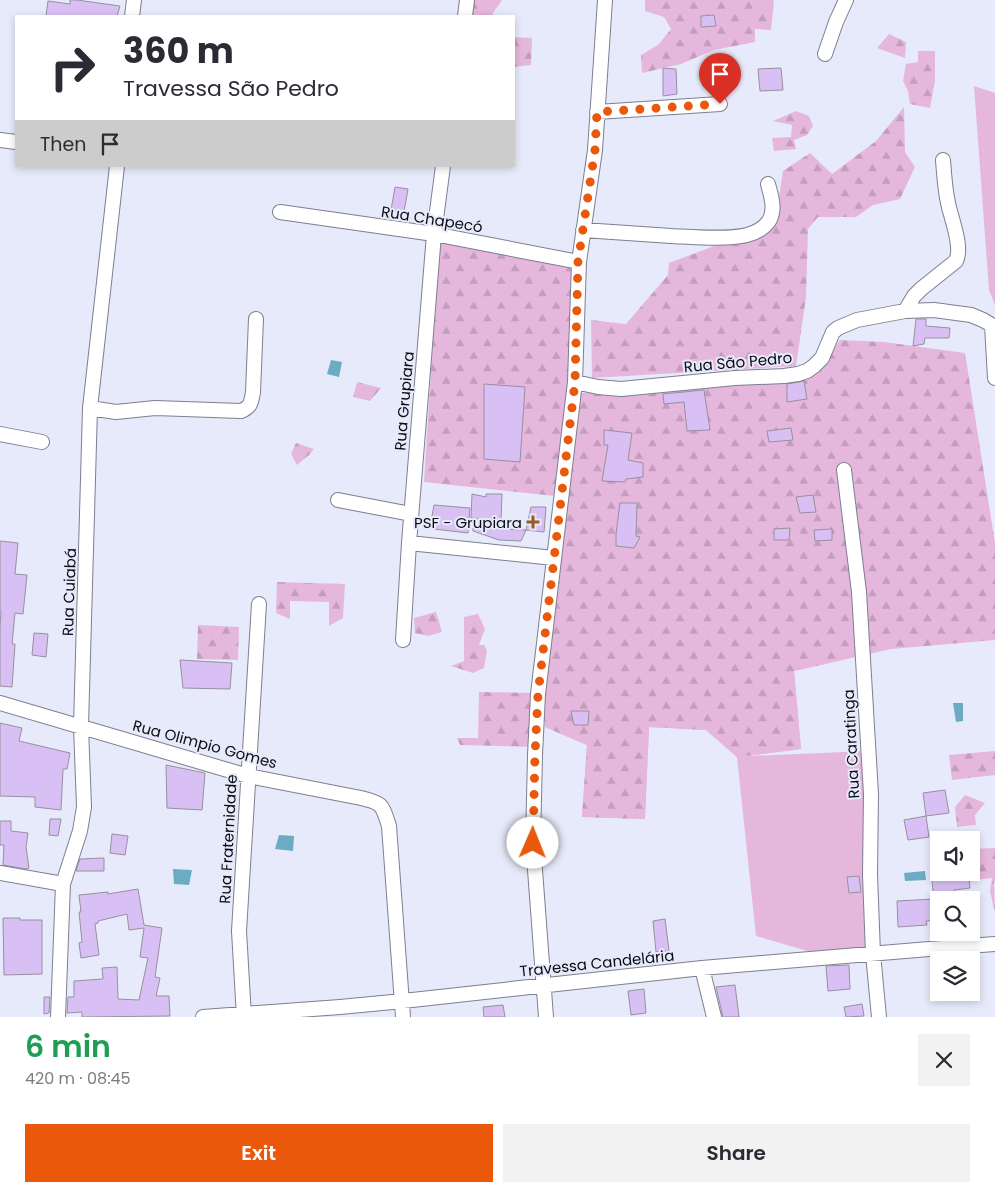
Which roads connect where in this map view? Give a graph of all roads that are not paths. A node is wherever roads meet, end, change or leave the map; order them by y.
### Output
1 (134, 0) edge
2 (467, 0) edge
3 (606, 0) edge
4 (846, 0) edge
5 (132, 15) edge
6 (465, 15) edge
7 (825, 54) dead end
8 (720, 104) dead end
9 (597, 112) junction
10 (0, 140) edge
11 (15, 142) edge
12 (943, 160) dead end
13 (117, 167) edge
14 (443, 167) edge
15 (768, 184) dead end
16 (280, 212) dead end
17 (583, 230) junction
18 (434, 234) junction
19 (578, 262) junction
20 (905, 311) junction
21 (256, 319) dead end
22 (994, 326) edge
23 (995, 378) edge
24 (575, 382) junction
25 (90, 408) junction
26 (0, 434) edge
27 (42, 442) dead end
28 (844, 470) dead end
29 (338, 500) dead end
30 (411, 514) junction
31 (408, 543) junction
32 (554, 558) junction
33 (259, 604) dead end
34 (403, 640) dead end
35 (0, 703) edge
36 (81, 726) junction
37 (248, 776) junction
38 (0, 873) edge
39 (62, 884) junction
40 (995, 944) edge
41 (873, 954) junction
42 (702, 968) junction
43 (543, 985) junction
44 (403, 1000) junction
45 (244, 1016) edge
46 (58, 1017) edge
47 (203, 1017) edge
48 (404, 1017) edge
49 (546, 1017) edge
50 (714, 1017) edge
51 (879, 1017) edge

1 - 5 street
2 - 6 street
3 - 9 street
4 - 7 street
8 - 9 street
9 - 17 street
10 - 11 street
12 - 20 street
13 - 25 street, Rua Cuiabá
14 - 18 street, Rua Grupiara
15 - 17 street
16 - 18 street, Rua Chapecó
17 - 19 street
18 - 19 street, Rua Chapecó
18 - 30 street, Rua Grupiara
19 - 24 street
20 - 22 street, Rua São Pedro
20 - 24 street, Rua São Pedro
21 - 25 street
22 - 23 street
24 - 32 street
25 - 36 street, Rua Cuiabá
26 - 27 street
28 - 41 street, Rua Caratinga
29 - 30 street
30 - 31 street, Rua Grupiara
31 - 32 street
31 - 34 street, Rua Grupiara
32 - 43 street
33 - 37 street, Rua Fraternidade
35 - 36 street, Rua Olimpio Gomes
36 - 37 street, Rua Olimpio Gomes
36 - 39 street, Rua Cuiabá
37 - 44 street, Rua Olimpio Gomes
37 - 45 street, Rua Fraternidade
38 - 39 street
39 - 46 street, Rua Cuiabá
40 - 41 street, Travessa Candelária
41 - 42 street, Travessa Candelária
41 - 51 street, Rua Caratinga
42 - 43 street, Travessa Candelária
42 - 50 street
43 - 44 street, Travessa Candelária
43 - 49 street
44 - 45 street, Travessa Candelária
44 - 48 street, Rua Olimpio Gomes
45 - 47 street, Travessa Candelária

